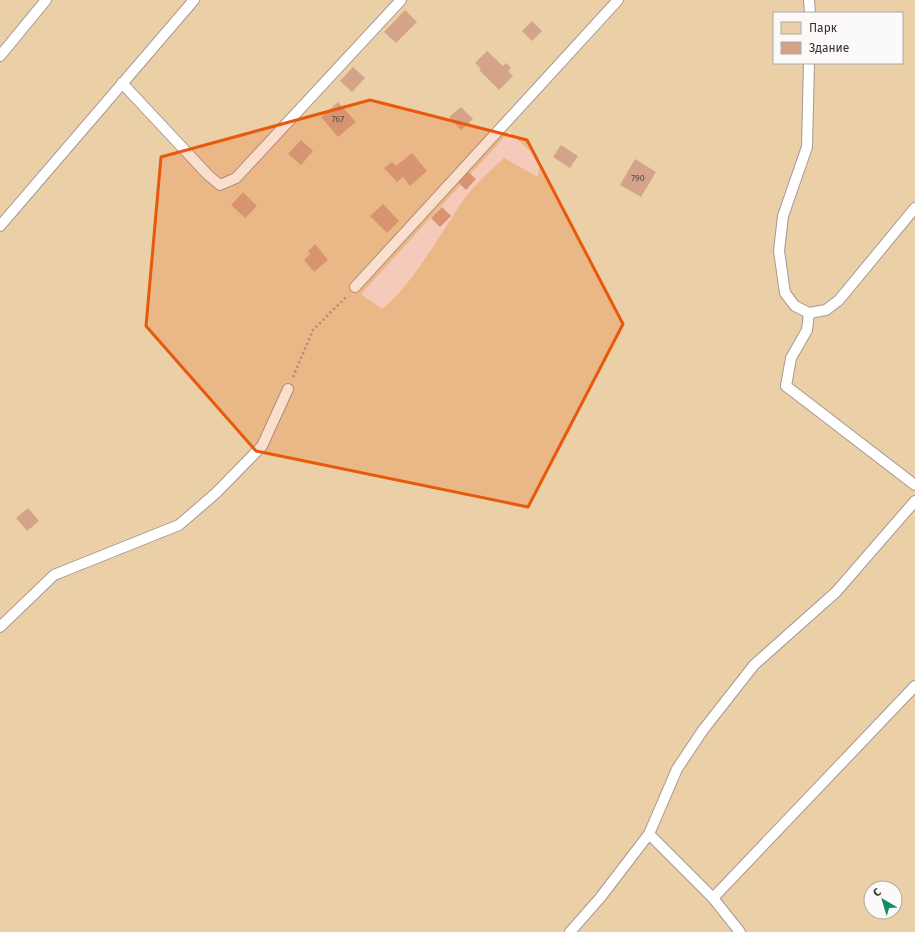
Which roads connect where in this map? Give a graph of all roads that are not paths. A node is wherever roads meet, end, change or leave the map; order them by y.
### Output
1 (46, 0) edge
2 (194, 0) edge
3 (401, 0) edge
4 (618, 0) edge
5 (809, 0) edge
6 (810, 12) edge
7 (0, 56) edge
8 (809, 64) edge
9 (122, 83) junction
10 (915, 208) edge
11 (0, 226) edge
12 (355, 287) road end
13 (809, 313) junction
14 (288, 389) road end
15 (915, 486) edge
16 (915, 501) edge
17 (0, 627) edge
18 (915, 686) edge
19 (649, 834) junction
20 (712, 898) junction
21 (570, 932) edge
22 (740, 932) edge

1 - 7 lane
2 - 9 lane
3 - 9 lane
4 - 12 lane
5 - 6 lane
8 - 13 lane
9 - 11 lane
10 - 13 lane
13 - 15 lane
14 - 17 lane
16 - 19 lane
18 - 20 lane
19 - 20 lane
19 - 21 lane
20 - 22 lane

